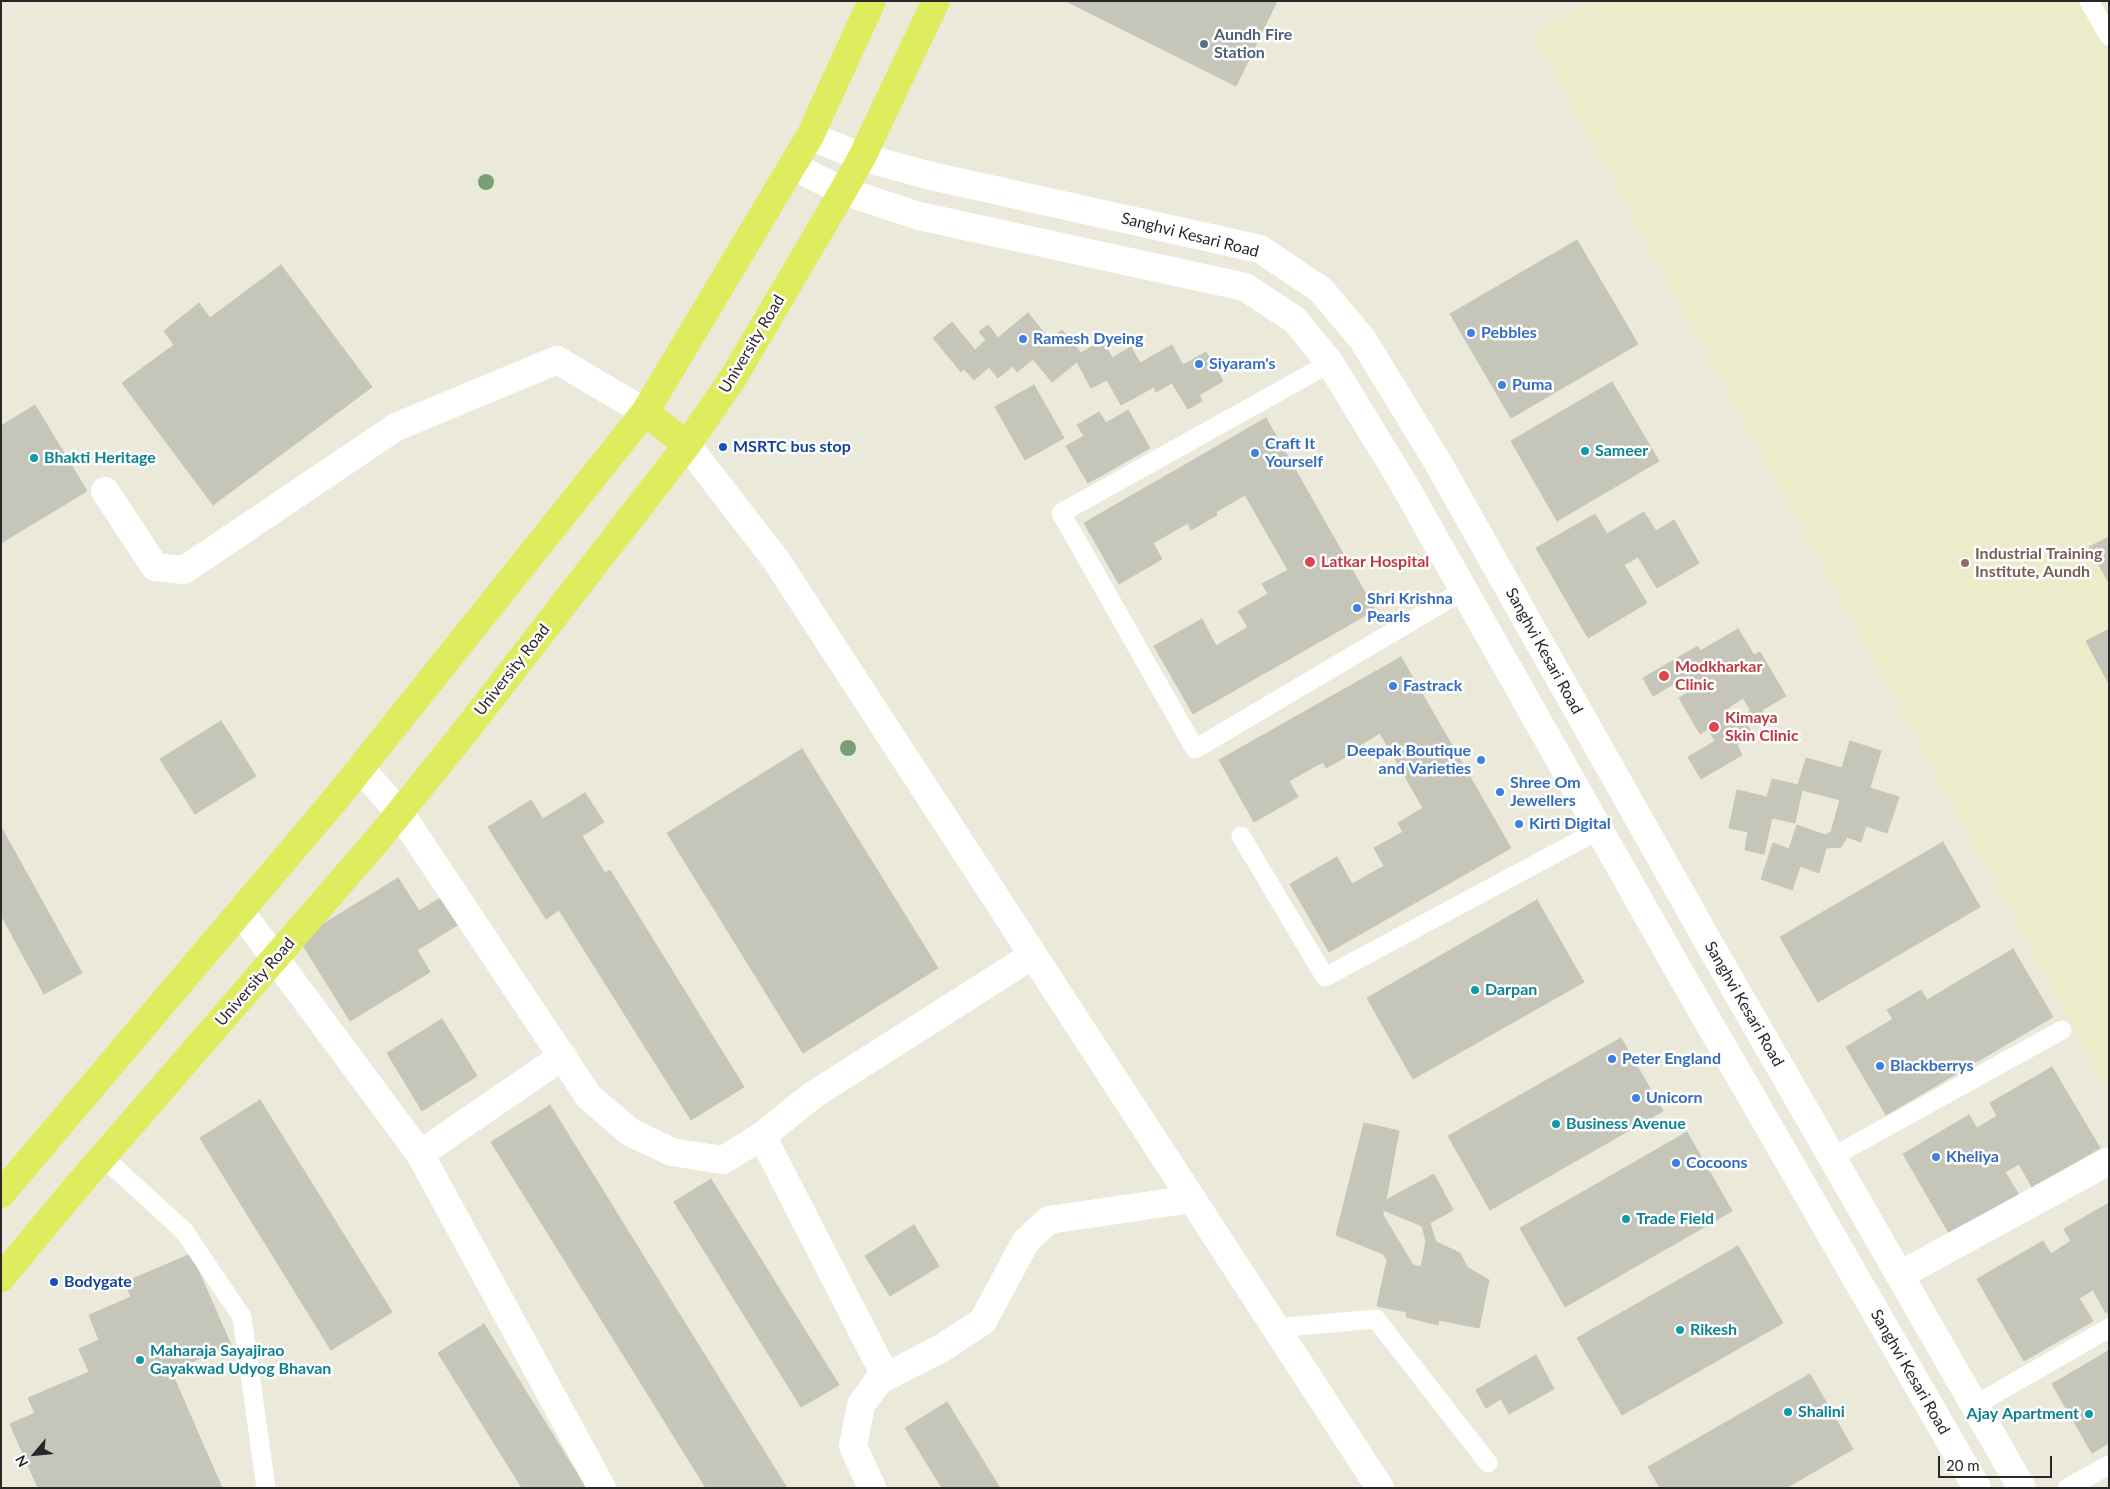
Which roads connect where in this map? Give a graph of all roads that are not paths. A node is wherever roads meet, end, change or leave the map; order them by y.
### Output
1 (872, 1) edge
2 (936, 1) edge
3 (2089, 1) edge
4 (2109, 36) edge
5 (810, 136) junction
6 (862, 157) junction
7 (792, 166) junction
8 (843, 191) junction
9 (1330, 363) junction
10 (645, 412) junction
11 (686, 445) junction
12 (105, 491) dead end
13 (1464, 590) junction
14 (360, 768) junction
15 (400, 813) junction
16 (1599, 830) junction
17 (1241, 836) dead end
18 (240, 911) junction
19 (1033, 955) junction
20 (276, 958) junction
21 (2062, 1030) dead end
22 (563, 1056) junction
23 (762, 1136) junction
24 (420, 1154) junction
25 (103, 1157) junction
26 (1832, 1157) junction
27 (2109, 1161) edge
28 (1, 1194) edge
29 (1192, 1200) junction
30 (1900, 1275) junction
31 (1, 1278) edge
32 (1276, 1328) junction
33 (2109, 1328) edge
34 (878, 1381) junction
35 (1975, 1405) junction
36 (1488, 1463) dead end
37 (2109, 1465) edge
38 (266, 1488) edge
39 (602, 1488) edge
40 (872, 1488) edge
41 (1380, 1488) edge
42 (1977, 1488) edge
43 (2022, 1488) edge
44 (2067, 1488) edge

1 - 5 main road
2 - 6 main road, University Road
3 - 4 lane
5 - 6 street, Sanghvi Kesari Road
5 - 7 main road
6 - 8 main road, University Road
6 - 26 street, Sanghvi Kesari Road
7 - 8 street, Sanghvi Kesari Road
7 - 10 main road
8 - 9 street, Sanghvi Kesari Road
8 - 11 main road, University Road
9 - 13 street, Sanghvi Kesari Road
9 - 13 lane
10 - 11 main road
10 - 12 street
10 - 14 main road
11 - 15 main road, University Road
11 - 19 street
13 - 16 street, Sanghvi Kesari Road
14 - 15 street
14 - 18 main road
15 - 20 main road, University Road
15 - 22 street
16 - 17 lane
16 - 42 street, Sanghvi Kesari Road
18 - 20 street
18 - 28 main road
19 - 23 street
19 - 29 street
20 - 24 street
20 - 25 main road, University Road
21 - 26 lane
22 - 23 street
22 - 24 street
23 - 34 street
24 - 39 street
25 - 31 main road, University Road
25 - 38 lane
26 - 30 street, Sanghvi Kesari Road
27 - 30 street
29 - 32 street
29 - 34 street
30 - 35 street, Sanghvi Kesari Road
32 - 36 lane
32 - 41 street
33 - 35 lane
34 - 40 street
35 - 43 street, Sanghvi Kesari Road
37 - 44 lane

